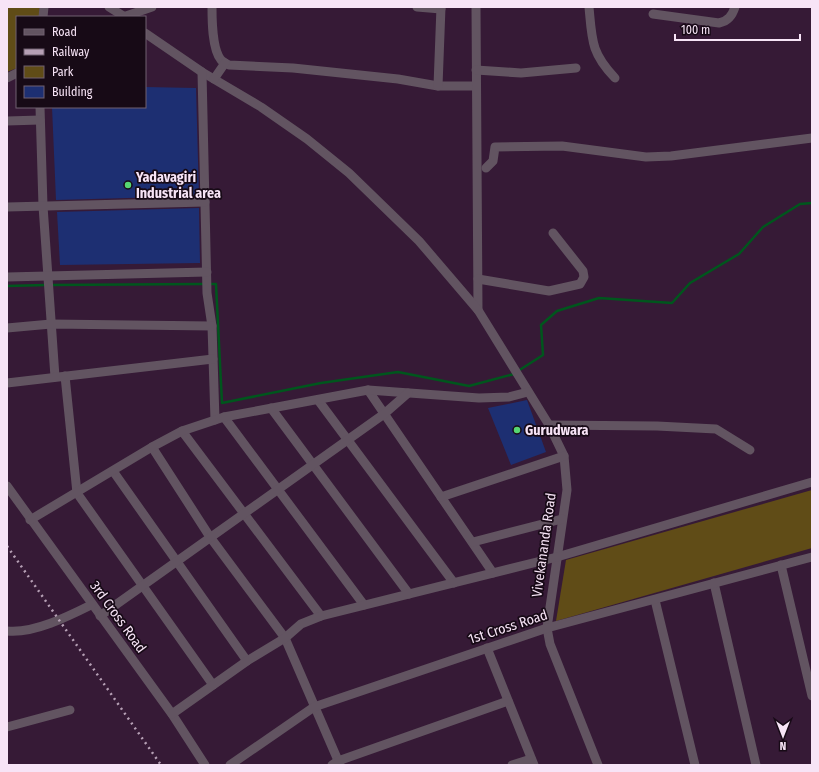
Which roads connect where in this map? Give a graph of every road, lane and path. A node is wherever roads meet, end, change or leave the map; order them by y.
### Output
1 (109, 7) edge
2 (152, 7) edge
3 (212, 7) edge
4 (417, 7) edge
5 (476, 7) edge
6 (589, 7) edge
7 (735, 7) edge
8 (441, 8) edge
9 (653, 14) dead end
10 (122, 16) edge
11 (127, 16) edge
12 (146, 34) edge
13 (225, 63) junction
14 (576, 68) dead end
15 (476, 70) junction
16 (202, 72) junction
17 (16, 74) edge
18 (7, 78) edge
19 (615, 78) dead end
20 (214, 79) junction
21 (438, 86) junction
22 (476, 86) junction
23 (40, 108) edge
24 (40, 120) junction
25 (7, 121) edge
26 (812, 138) edge
27 (486, 168) dead end
28 (205, 202) junction
29 (43, 206) junction
30 (7, 207) edge
31 (553, 233) dead end
32 (207, 274) junction
33 (7, 277) edge
34 (48, 277) junction
35 (478, 279) junction
36 (478, 310) junction
37 (51, 324) junction
38 (212, 326) junction
39 (7, 328) edge
40 (213, 359) junction
41 (65, 376) junction
42 (55, 377) junction
43 (7, 383) edge
44 (368, 390) junction
45 (528, 392) junction
46 (408, 393) junction
47 (318, 400) junction
48 (271, 408) junction
49 (384, 414) junction
50 (218, 417) junction
51 (549, 425) junction
52 (182, 431) junction
53 (347, 439) junction
54 (152, 447) junction
55 (750, 450) dead end
56 (564, 456) junction
57 (312, 463) junction
58 (113, 471) junction
59 (812, 482) edge
60 (7, 486) edge
61 (277, 488) junction
62 (77, 493) junction
63 (441, 497) junction
64 (243, 513) junction
65 (562, 519) junction
66 (30, 520) junction
67 (210, 537) junction
68 (474, 542) junction
69 (812, 556) edge
70 (557, 557) junction
71 (176, 561) junction
72 (781, 565) junction
73 (493, 573) junction
74 (454, 583) junction
75 (714, 583) junction
76 (143, 585) junction
77 (409, 594) junction
78 (655, 600) junction
79 (91, 605) junction
80 (364, 605) junction
81 (100, 616) junction
82 (321, 616) junction
83 (546, 628) junction
84 (7, 631) edge
85 (285, 638) junction
86 (486, 648) junction
87 (247, 661) junction
88 (213, 685) junction
89 (812, 696) edge
90 (508, 702) junction
91 (314, 707) junction
92 (70, 710) dead end
93 (172, 714) junction
94 (7, 727) edge
95 (532, 762) edge
96 (337, 764) edge
97 (205, 765) edge
98 (230, 765) edge
99 (512, 765) edge
100 (598, 765) edge
101 (695, 765) edge
102 (756, 765) edge

1 - 10 street
2 - 11 street
3 - 13 street
4 - 8 street
5 - 15 street
6 - 19 street
7 - 9 street
8 - 21 street
12 - 16 street, Vivekananda Road
13 - 20 street
13 - 21 street
14 - 15 street
15 - 22 street
16 - 20 street, Vivekananda Road
16 - 28 street
17 - 18 street
20 - 36 street, Vivekananda Road
21 - 22 street
22 - 35 street
23 - 24 street
24 - 25 street
24 - 29 street
26 - 27 street
28 - 29 street
28 - 32 street
29 - 30 street
29 - 34 street
31 - 35 street
32 - 34 street
32 - 38 street
33 - 34 street
34 - 37 street
35 - 36 street
36 - 45 street, Vivekananda Road
37 - 38 street
37 - 39 street
37 - 42 street
38 - 40 street
40 - 41 street
40 - 50 street
41 - 42 street
41 - 62 street
42 - 43 street
44 - 46 street
44 - 47 street
44 - 49 street
45 - 46 street
45 - 51 street, Vivekananda Road
46 - 49 street
47 - 48 street
47 - 53 street
48 - 50 street
48 - 57 street
49 - 53 street
49 - 63 street
50 - 52 street
50 - 61 street
51 - 55 street
51 - 56 street, Vivekananda Road
52 - 54 street
52 - 64 street
53 - 57 street
53 - 74 street
54 - 58 street
54 - 67 street
56 - 63 street
56 - 65 street, Vivekananda Road
57 - 61 street
57 - 77 street
58 - 62 street
58 - 71 street
59 - 70 street
60 - 66 street, 3rd Cross Road
61 - 64 street
61 - 80 street
62 - 66 street
62 - 76 street
63 - 68 street
64 - 67 street
64 - 82 street
65 - 68 street
65 - 70 street, Vivekananda Road
66 - 79 street, 3rd Cross Road
67 - 71 street
67 - 85 street
68 - 73 street
69 - 72 street, 1st Cross Road
70 - 73 street
70 - 83 street, Vivekananda Road
71 - 76 street
71 - 87 street
72 - 75 street, 1st Cross Road
72 - 89 street
73 - 74 street
74 - 77 street
75 - 78 street, 1st Cross Road
75 - 102 street
76 - 81 street
76 - 88 street
77 - 80 street
78 - 83 street, 1st Cross Road
78 - 101 street
79 - 81 street, 3rd Cross Road
79 - 84 street
80 - 82 street
81 - 93 street, 3rd Cross Road
82 - 85 street
83 - 86 street, 1st Cross Road
83 - 100 street, Vivekananda Road
85 - 87 street
85 - 91 street
86 - 90 street
86 - 91 street, 1st Cross Road
87 - 88 street
88 - 93 street
90 - 95 street
90 - 96 street
91 - 96 street
91 - 98 street, 1st Cross Road
92 - 94 street
93 - 97 street, 3rd Cross Road
95 - 99 street

